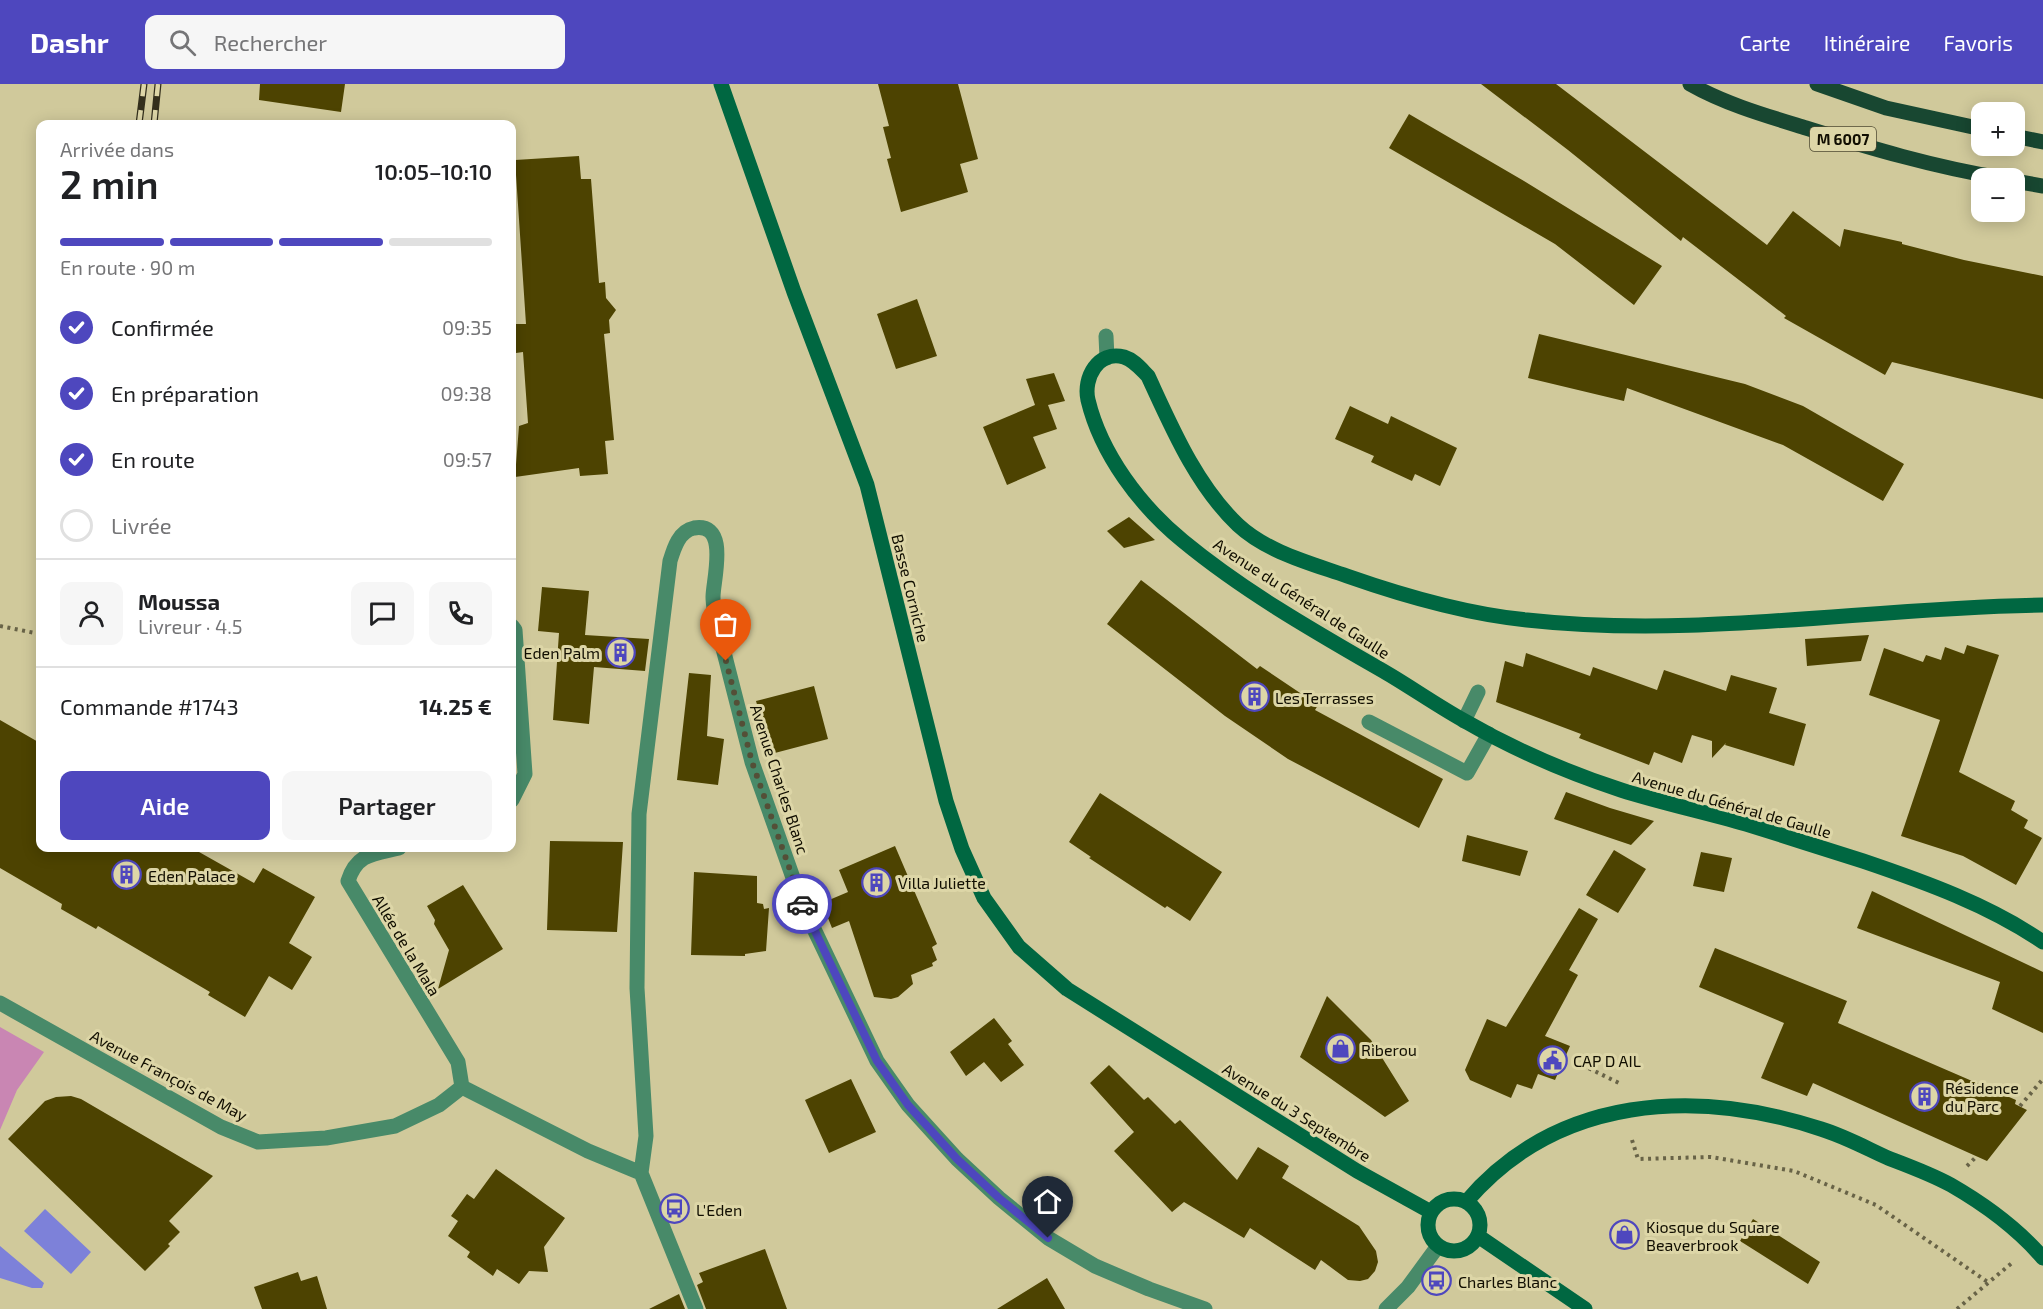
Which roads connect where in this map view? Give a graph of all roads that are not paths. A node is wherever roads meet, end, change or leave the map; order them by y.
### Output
1 (721, 84) edge
2 (1690, 84) edge
3 (1817, 84) edge
4 (1971, 127) edge
5 (2025, 138) edge
6 (2043, 142) edge
7 (1971, 173) edge
8 (2025, 183) edge
9 (2043, 186) edge
10 (1106, 336) dead end
11 (1107, 358) junction
12 (2043, 604) edge
13 (516, 656) edge
14 (1478, 692) dead end
15 (1464, 721) junction
16 (1369, 722) dead end
17 (1489, 734) junction
18 (516, 792) edge
19 (382, 852) edge
20 (2043, 942) edge
21 (0, 1003) edge
22 (1146, 1040) joint
23 (462, 1087) junction
24 (641, 1173) junction
25 (1466, 1202) junction
26 (1431, 1212) junction
27 (1478, 1236) junction
28 (1438, 1246) junction
29 (2043, 1258) edge
30 (696, 1309) edge
31 (1205, 1309) edge
32 (1386, 1309) edge
33 (1585, 1309) edge

1 - 22 street, Basse Corniche
2 - 7 main road, M 6007
3 - 4 main road, M 6007
5 - 6 main road
8 - 9 main road
10 - 11 street
11 - 12 street, Avenue du Général de Gaulle
11 - 15 street, Avenue du Général de Gaulle
13 - 18 street
14 - 15 street
15 - 17 street, Avenue du Général de Gaulle
16 - 17 street
17 - 20 street, Avenue du Général de Gaulle
19 - 23 street, Allée de la Mala
21 - 23 street, Avenue François de May
22 - 26 street, Avenue du 3 Septembre
23 - 24 street
24 - 30 street
24 - 31 street, Avenue Charles Blanc
25 - 26 street
25 - 27 street
25 - 29 street
26 - 28 street
27 - 28 street
27 - 33 street
28 - 32 street

